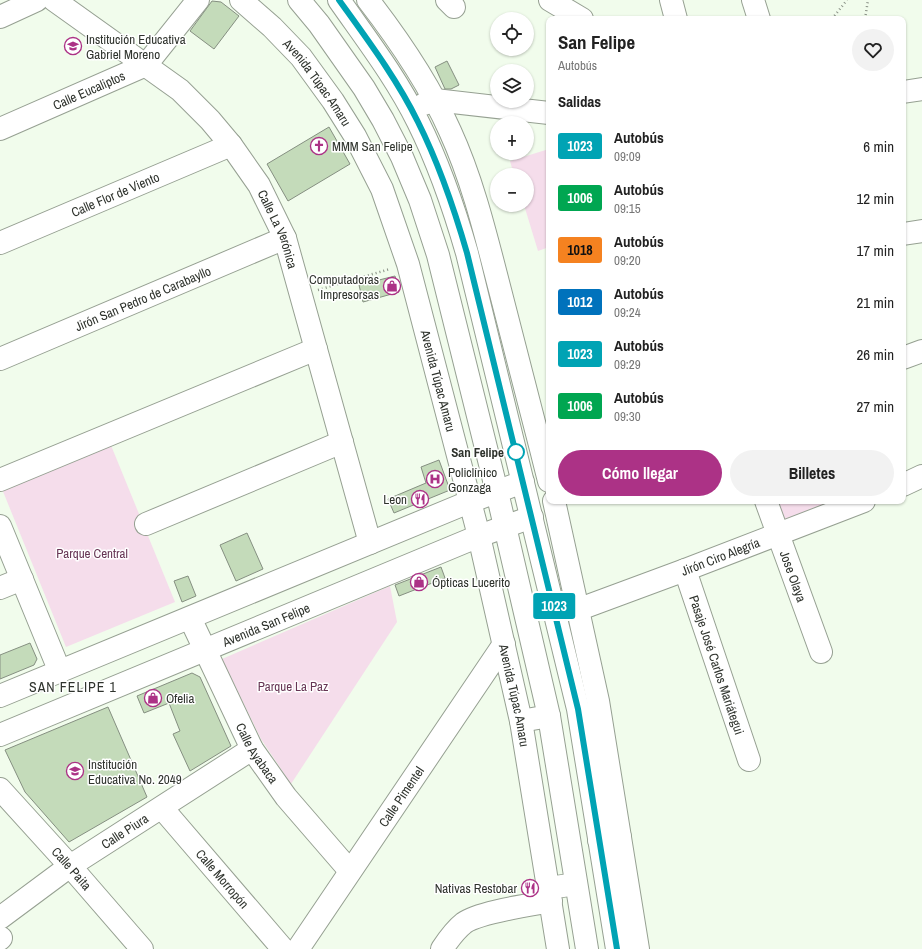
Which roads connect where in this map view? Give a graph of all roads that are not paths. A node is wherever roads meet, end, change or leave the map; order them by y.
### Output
1 (7, 0) edge
2 (38, 0) edge
3 (54, 0) edge
4 (198, 0) edge
5 (241, 0) edge
6 (299, 0) edge
7 (339, 0) edge
8 (368, 0) edge
9 (550, 0) edge
10 (671, 0) edge
11 (753, 0) edge
12 (0, 10) edge
13 (577, 16) edge
14 (675, 16) edge
15 (758, 16) edge
16 (0, 17) edge
17 (146, 65) junction
18 (922, 89) edge
19 (906, 92) edge
20 (435, 100) junction
21 (412, 110) junction
22 (546, 113) edge
23 (0, 129) edge
24 (231, 145) junction
25 (922, 231) edge
26 (906, 234) edge
27 (285, 238) junction
28 (0, 243) edge
29 (316, 348) junction
30 (922, 351) edge
31 (906, 357) edge
32 (0, 359) edge
33 (342, 442) junction
34 (546, 469) edge
35 (922, 476) edge
36 (0, 480) edge
37 (523, 482) junction
38 (906, 484) edge
39 (546, 486) edge
40 (546, 491) edge
41 (497, 492) junction
42 (469, 502) junction
43 (555, 504) edge
44 (767, 504) edge
45 (856, 504) edge
46 (532, 517) junction
47 (146, 524) dead end
48 (0, 526) edge
49 (505, 527) junction
50 (778, 534) junction
51 (478, 536) junction
52 (370, 543) junction
53 (685, 570) junction
54 (22, 579) junction
55 (0, 588) edge
56 (577, 610) junction
57 (190, 618) junction
58 (504, 644) junction
59 (205, 650) junction
60 (821, 652) dead end
61 (60, 672) junction
62 (0, 696) edge
63 (549, 716) junction
64 (521, 721) junction
65 (0, 735) edge
66 (252, 749) junction
67 (748, 760) dead end
68 (0, 789) edge
69 (162, 808) junction
70 (610, 838) junction
71 (70, 866) junction
72 (350, 871) junction
73 (576, 884) junction
74 (550, 895) junction
75 (0, 932) edge
76 (142, 949) edge
77 (283, 949) edge
78 (298, 949) edge
79 (442, 949) edge
80 (558, 949) edge
81 (587, 949) edge
82 (617, 949) edge
83 (638, 949) edge

1 - 12 main road
2 - 16 main road
3 - 17 main road, Calle La Verónica
4 - 17 main road, Calle Eucaliptos
5 - 42 main road, Avenida Túpac Amaru
6 - 41 main road
7 - 21 main road
8 - 20 main road
9 - 13 main road
10 - 14 main road
11 - 15 main road
17 - 23 main road, Calle Eucaliptos
17 - 24 main road, Calle La Verónica
18 - 19 main road
20 - 21 main road
20 - 22 main road
20 - 34 main road
21 - 37 main road
24 - 27 main road, Calle La Verónica
24 - 28 main road, Calle Flor de Viento
25 - 26 main road
27 - 29 main road, Calle La Verónica
27 - 32 main road, Jirón San Pedro de Carabayllo
29 - 33 main road, Calle La Verónica
29 - 36 main road
30 - 31 main road
33 - 47 main road
33 - 52 main road, Calle La Verónica
35 - 38 main road
37 - 39 main road
37 - 41 main road
37 - 46 main road
40 - 46 main road
41 - 42 main road
41 - 49 main road
42 - 51 main road, Avenida Túpac Amaru
42 - 52 main road
43 - 56 main road
44 - 50 main road, Jose Olaya
45 - 50 main road, Jirón Ciro Alegría
46 - 49 main road, Avenida San Felipe
46 - 70 main road
48 - 54 main road
49 - 51 main road, Avenida San Felipe
49 - 63 main road
50 - 53 main road, Jirón Ciro Alegría
50 - 60 main road, Jose Olaya
51 - 58 main road, Avenida Túpac Amaru
51 - 59 main road, Avenida San Felipe
52 - 57 main road
53 - 56 main road, Jirón Ciro Alegría
53 - 67 main road, Pasaje José Carlos Mariátegui
54 - 55 main road
54 - 61 main road
56 - 70 main road
57 - 59 main road, Calle Ayabaca
57 - 61 main road
58 - 64 main road, Avenida Túpac Amaru
58 - 72 main road, Calle Pimentel
59 - 65 main road, Avenida San Felipe
59 - 66 main road, Calle Ayabaca
61 - 62 main road
63 - 64 main road
63 - 73 main road
64 - 74 main road, Avenida Túpac Amaru
66 - 69 main road, Calle Piura
66 - 72 main road, Calle Ayabaca
68 - 71 main road, Calle Paita
69 - 71 main road, Calle Piura
69 - 77 main road, Calle Morropón
70 - 82 main road
70 - 83 main road
71 - 75 main road, Calle Piura
71 - 76 main road, Calle Paita
72 - 78 main road, Calle Pimentel
73 - 74 main road
73 - 81 main road
74 - 79 main road
74 - 80 main road, Avenida Túpac Amaru

